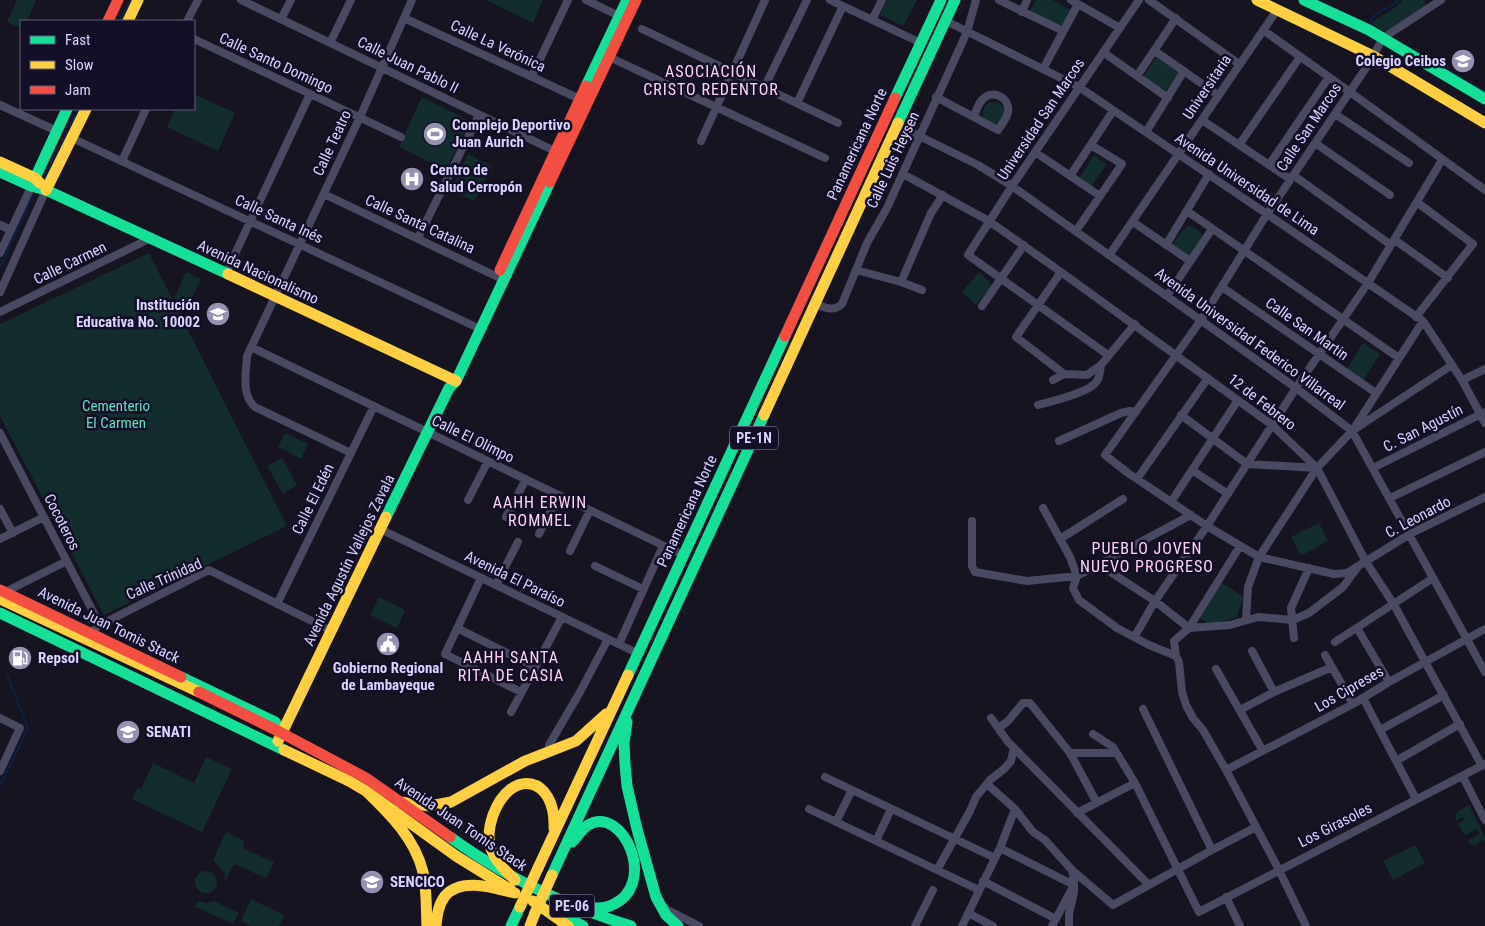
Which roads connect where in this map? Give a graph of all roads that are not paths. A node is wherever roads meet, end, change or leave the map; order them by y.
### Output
1 (118, 0) edge
2 (138, 0) edge
3 (198, 0) edge
4 (241, 0) edge
5 (291, 0) edge
6 (351, 0) edge
7 (412, 0) edge
8 (568, 0) edge
9 (586, 0) edge
10 (627, 0) edge
11 (636, 0) edge
12 (765, 0) edge
13 (806, 0) edge
14 (830, 0) edge
15 (882, 0) edge
16 (941, 0) edge
17 (955, 0) edge
18 (976, 0) edge
19 (999, 0) edge
20 (1027, 0) edge
21 (1139, 0) edge
22 (1149, 0) edge
23 (1257, 0) edge
24 (1304, 0) edge
25 (1441, 0) edge
26 (1074, 2) edge
27 (1431, 2) edge
28 (843, 6) junction
29 (1277, 10) junction
30 (1022, 12) junction
31 (619, 16) junction
32 (404, 18) junction
33 (1176, 18) junction
34 (281, 19) junction
35 (108, 20) edge
36 (128, 20) edge
37 (188, 20) edge
38 (872, 20) junction
39 (946, 20) junction
40 (642, 28) dead end
41 (1120, 28) junction
42 (1262, 30) junction
43 (1063, 31) junction
44 (967, 32) junction
45 (1383, 38) junction
46 (195, 39) edge
47 (330, 43) junction
48 (921, 43) junction
49 (1155, 51) junction
50 (1103, 52) junction
51 (1372, 56) junction
52 (609, 57) junction
53 (1300, 57) junction
54 (1239, 64) junction
55 (382, 68) junction
56 (1043, 69) junction
57 (1184, 71) junction
58 (733, 72) junction
59 (532, 76) junction
60 (1137, 76) junction
61 (1330, 77) junction
62 (1078, 87) junction
63 (764, 88) junction
64 (984, 91) dead end
65 (1350, 92) junction
66 (310, 94) junction
67 (1218, 95) junction
68 (936, 97) junction
69 (1168, 98) junction
70 (580, 99) junction
71 (1485, 99) edge
72 (980, 102) junction
73 (796, 103) junction
74 (0, 105) edge
75 (717, 107) junction
76 (67, 110) edge
77 (86, 110) edge
78 (146, 110) edge
79 (1113, 110) junction
80 (1335, 114) junction
81 (479, 115) junction
82 (974, 116) junction
83 (360, 117) junction
84 (1202, 120) junction
85 (838, 123) dead end
86 (1485, 123) edge
87 (897, 125) junction
88 (57, 131) junction
89 (1146, 132) junction
90 (401, 137) dead end
91 (919, 137) junction
92 (72, 138) junction
93 (701, 141) dead end
94 (1315, 143) junction
95 (1092, 145) junction
96 (1239, 145) junction
97 (1035, 152) junction
98 (559, 153) junction
99 (1178, 154) junction
100 (825, 158) dead end
101 (122, 160) junction
102 (1442, 160) junction
103 (0, 162) edge
104 (1409, 164) dead end
105 (1269, 165) junction
106 (0, 172) edge
107 (903, 174) junction
108 (1209, 174) junction
109 (1070, 176) junction
110 (1292, 177) junction
111 (33, 182) junction
112 (1012, 186) junction
113 (46, 190) junction
114 (1485, 190) edge
115 (324, 194) junction
116 (943, 194) junction
117 (1390, 195) dead end
118 (1100, 196) junction
119 (1418, 203) junction
120 (1187, 211) junction
121 (1267, 214) junction
122 (250, 221) junction
123 (989, 221) junction
124 (1133, 222) junction
125 (0, 225) edge
126 (1212, 229) junction
127 (11, 230) junction
128 (1076, 231) junction
129 (151, 238) junction
130 (418, 238) junction
131 (1393, 242) junction
132 (300, 244) junction
133 (1024, 245) junction
134 (1166, 245) junction
135 (1244, 250) junction
136 (0, 253) edge
137 (1110, 254) junction
138 (1190, 262) junction
139 (856, 270) junction
140 (1061, 272) junction
141 (226, 273) junction
142 (501, 278) junction
143 (1448, 278) junction
144 (1002, 279) junction
145 (901, 282) junction
146 (1368, 283) junction
147 (1222, 287) junction
148 (922, 290) dead end
149 (0, 292) edge
150 (275, 296) junction
151 (1167, 296) junction
152 (816, 304) junction
153 (1038, 305) junction
154 (982, 306) dead end
155 (0, 312) edge
156 (1344, 319) junction
157 (1420, 319) junction
158 (1201, 320) junction
159 (1135, 324) junction
160 (474, 326) junction
161 (251, 347) junction
162 (1319, 354) junction
163 (1108, 355) junction
164 (1177, 355) junction
165 (1399, 358) junction
166 (1452, 365) junction
167 (1101, 366) junction
168 (1485, 369) edge
169 (1064, 374) junction
170 (1208, 378) junction
171 (1052, 380) dead end
172 (1462, 380) junction
173 (452, 382) junction
174 (1296, 388) junction
175 (1376, 393) junction
176 (1238, 400) junction
177 (1038, 405) dead end
178 (374, 406) junction
179 (1135, 412) junction
180 (1482, 413) edge
181 (1181, 415) junction
182 (1485, 423) edge
183 (1272, 425) junction
184 (1352, 431) junction
185 (427, 432) junction
186 (0, 433) edge
187 (1213, 438) junction
188 (1058, 441) dead end
189 (1485, 452) edge
190 (351, 453) junction
191 (488, 461) junction
192 (1247, 464) junction
193 (1317, 468) junction
194 (1373, 468) junction
195 (1192, 470) junction
196 (1137, 479) junction
197 (526, 480) junction
198 (1228, 494) junction
199 (559, 495) junction
200 (1485, 497) edge
201 (1390, 498) junction
202 (1123, 499) dead end
203 (468, 500) dead end
204 (1171, 502) junction
205 (1044, 508) dead end
206 (0, 509) edge
207 (590, 510) junction
208 (1191, 516) junction
209 (44, 517) junction
210 (506, 518) dead end
211 (972, 521) dead end
212 (1207, 526) junction
213 (380, 529) junction
214 (13, 532) junction
215 (539, 534) dead end
216 (1410, 534) junction
217 (0, 539) edge
218 (1060, 539) junction
219 (518, 542) dead end
220 (663, 546) junction
221 (1240, 546) junction
222 (570, 551) dead end
223 (683, 556) junction
224 (1260, 557) junction
225 (67, 561) junction
226 (1098, 564) junction
227 (1362, 564) junction
228 (595, 566) dead end
229 (1309, 568) junction
230 (1077, 576) junction
231 (482, 578) junction
232 (1433, 578) junction
233 (496, 585) junction
234 (643, 590) junction
235 (2, 594) edge
236 (1155, 601) junction
237 (1394, 603) junction
238 (277, 604) junction
239 (0, 613) edge
240 (562, 617) junction
241 (0, 619) edge
242 (1246, 620) junction
243 (1293, 620) junction
244 (100, 625) junction
245 (457, 628) junction
246 (1189, 628) junction
247 (1357, 628) junction
248 (1485, 629) edge
249 (332, 631) junction
250 (90, 632) junction
251 (1134, 636) junction
252 (1294, 638) dead end
253 (1467, 638) junction
254 (608, 639) junction
255 (1335, 642) dead end
256 (619, 644) junction
257 (1252, 651) dead end
258 (637, 653) junction
259 (1325, 655) dead end
260 (1176, 656) junction
261 (1426, 661) junction
262 (535, 667) junction
263 (1332, 667) junction
264 (1216, 669) dead end
265 (1485, 672) edge
266 (1389, 682) junction
267 (521, 692) junction
268 (1274, 692) junction
269 (1444, 695) junction
270 (1364, 698) junction
271 (632, 701) junction
272 (1353, 704) junction
273 (612, 708) junction
274 (1143, 709) dead end
275 (1240, 710) junction
276 (510, 712) dead end
277 (0, 718) edge
278 (991, 718) dead end
279 (1460, 724) junction
280 (999, 728) junction
281 (1380, 730) junction
282 (282, 732) junction
283 (1093, 734) dead end
284 (549, 744) dead end
285 (275, 746) junction
286 (1016, 750) junction
287 (1263, 750) junction
288 (1070, 753) junction
289 (1116, 753) junction
290 (1396, 761) junction
291 (1484, 765) edge
292 (1226, 770) junction
293 (0, 771) edge
294 (826, 777) dead end
295 (1463, 777) junction
296 (1135, 783) junction
297 (987, 784) junction
298 (852, 790) junction
299 (366, 791) junction
300 (1416, 799) junction
301 (400, 802) junction
302 (1097, 803) junction
303 (809, 809) dead end
304 (891, 809) junction
305 (1015, 809) junction
306 (1078, 813) junction
307 (1485, 820) edge
308 (836, 822) junction
309 (1256, 827) junction
310 (554, 834) junction
311 (954, 839) junction
312 (876, 841) junction
313 (1000, 848) junction
314 (1212, 850) junction
315 (559, 858) junction
316 (995, 858) junction
317 (1177, 869) junction
318 (937, 870) junction
319 (1072, 870) junction
320 (1279, 870) junction
321 (515, 880) junction
322 (983, 881) junction
323 (1074, 885) junction
324 (1149, 885) junction
325 (933, 890) dead end
326 (979, 890) junction
327 (516, 893) junction
328 (1226, 898) junction
329 (533, 902) junction
330 (570, 906) junction
331 (660, 906) junction
332 (968, 913) junction
333 (1054, 922) edge
334 (427, 926) edge
335 (436, 926) edge
336 (511, 926) edge
337 (530, 926) edge
338 (568, 926) edge
339 (583, 926) edge
340 (631, 926) edge
341 (678, 926) edge
342 (699, 926) edge
343 (915, 926) edge
344 (962, 926) edge
345 (993, 926) edge
346 (1069, 926) edge
347 (1240, 926) edge
348 (1306, 926) edge

1 - 35 main road
2 - 36 main road
3 - 37 street
4 - 34 street, Calle Juan Pablo II
5 - 34 street
6 - 47 street
7 - 32 street, Calle Teatro
8 - 59 street
9 - 31 street
10 - 31 main road, Avenida Agustín Vallejos Zavala
11 - 52 main road, Avenida Agustín Vallejos Zavala
12 - 58 street
13 - 63 street
14 - 28 street
15 - 38 street
16 - 48 main road, Panamericana Norte / PE-1N
17 - 39 main road, Panamericana Norte / PE-1N
18 - 44 street, Calle Luis Heysen
19 - 30 street
20 - 30 street
21 - 41 street, Universidad San Marcos
22 - 33 street
23 - 29 main road
24 - 45 main road
25 - 27 street
26 - 41 street
26 - 43 street
27 - 45 street
28 - 38 street
28 - 73 street
29 - 42 street, Universitaria
29 - 51 main road
30 - 43 street
31 - 70 main road, Avenida Agustín Vallejos Zavala
32 - 55 street, Calle Teatro
32 - 59 street, Calle La Verónica
33 - 49 street
33 - 54 street
34 - 47 street, Calle Juan Pablo II
38 - 48 street
39 - 44 street, Avenida Universidad de Lima
39 - 87 main road, Panamericana Norte / PE-1N
40 - 58 street
41 - 50 street, Universidad San Marcos
42 - 53 street
42 - 54 street, Universitaria
43 - 56 street
44 - 56 street, Avenida Universidad de Lima
44 - 68 street, Calle Luis Heysen
45 - 51 street, Calle San Marcos
45 - 71 main road
46 - 66 street, Calle Santo Domingo
47 - 55 street, Calle Juan Pablo II
48 - 223 main road, Panamericana Norte / PE-1N
49 - 57 street
49 - 60 street
50 - 60 street
50 - 62 street, Universidad San Marcos
51 - 65 street, Calle San Marcos
51 - 86 main road
52 - 75 street
52 - 98 main road, Avenida Agustín Vallejos Zavala
53 - 61 street
53 - 96 street
54 - 67 street, Universitaria
55 - 81 street, Calle Juan Pablo II
55 - 83 street, Calle Teatro
56 - 62 street, Avenida Universidad de Lima
57 - 67 street
57 - 69 street
58 - 63 street
58 - 75 street
59 - 70 street, Calle La Verónica
60 - 69 street
61 - 65 street
61 - 105 street
62 - 79 street, Avenida Universidad de Lima
62 - 97 street, Universidad San Marcos
63 - 73 street
64 - 72 street
65 - 80 street, Calle San Marcos
65 - 102 street
66 - 83 street, Calle Santo Domingo
66 - 122 street
67 - 84 street, Universitaria
68 - 82 street
68 - 91 street, Calle Luis Heysen
69 - 89 street
70 - 98 main road, Avenida Agustín Vallejos Zavala
72 - 82 street
72 - 82 street
73 - 85 street
74 - 88 street
75 - 93 street
75 - 100 street
76 - 88 main road
77 - 92 main road
78 - 101 street
79 - 89 street, Avenida Universidad de Lima
79 - 95 street
80 - 94 street, Calle San Marcos
80 - 104 street
81 - 98 street, Calle Juan Pablo II
81 - 130 street
83 - 90 street, Calle Santo Domingo
83 - 115 street, Calle Teatro
84 - 96 street
84 - 99 street, Universitaria
87 - 91 street, Avenida Universidad Federico Villarreal
87 - 152 main road, Panamericana Norte / PE-1N
88 - 111 main road
89 - 99 street, Avenida Universidad de Lima
91 - 107 street, Calle Luis Heysen
91 - 112 street, Avenida Universidad Federico Villarreal
92 - 101 street, Calle Santa Inés
92 - 113 main road
94 - 110 street, Calle San Marcos
94 - 117 street
95 - 109 street
95 - 118 street
96 - 105 street
97 - 109 street
97 - 112 street, Universidad San Marcos
98 - 142 main road, Avenida Agustín Vallejos Zavala
99 - 108 street, Avenida Universidad de Lima
99 - 124 street, Universitaria
101 - 122 street, Calle Santa Inés
102 - 114 street
102 - 119 street
103 - 111 main road
105 - 110 street
106 - 111 main road
107 - 116 street, 12 de Febrero
107 - 139 street, Calle Luis Heysen
108 - 120 street
108 - 121 street, Avenida Universidad de Lima
109 - 118 street
110 - 121 street, Calle San Marcos
110 - 131 street
111 - 113 main road, Avenida Nacionalismo
111 - 127 street
112 - 123 street, Universidad San Marcos
112 - 128 street, Avenida Universidad Federico Villarreal
113 - 129 main road, Avenida Nacionalismo
113 - 149 street
115 - 130 street, Calle Santa Catalina
115 - 132 street, Calle Teatro
116 - 123 street, 12 de Febrero
116 - 145 street
118 - 128 street
119 - 131 street
119 - 143 street
120 - 126 street
120 - 134 street
121 - 135 street, Calle San Marcos
121 - 146 street, Avenida Universidad de Lima
122 - 132 street, Calle Santa Inés
122 - 141 street
123 - 133 street, 12 de Febrero
123 - 144 street, Universidad San Marcos
124 - 134 street
124 - 137 street, Universitaria
125 - 127 street
126 - 135 street
126 - 138 street
127 - 136 street
128 - 137 street, Avenida Universidad Federico Villarreal
129 - 141 main road, Avenida Nacionalismo
129 - 155 street, Calle Carmen
130 - 142 street, Calle Santa Catalina
131 - 143 street
131 - 146 street
132 - 150 street, Calle Teatro
132 - 160 street, Calle Santa Inés
133 - 140 street, 12 de Febrero
133 - 144 street
134 - 138 street
135 - 147 street, Calle San Marcos
135 - 156 street
137 - 151 street, Avenida Universidad Federico Villarreal
138 - 151 street
139 - 145 street
139 - 152 street, Calle Luis Heysen
140 - 153 street
140 - 159 street, 12 de Febrero
141 - 150 main road, Avenida Nacionalismo
142 - 160 main road, Avenida Agustín Vallejos Zavala
142 - 173 main road, Avenida Agustín Vallejos Zavala
143 - 157 street
144 - 153 street
144 - 154 street
145 - 148 street
146 - 156 street
146 - 157 street, Avenida Universidad de Lima
147 - 158 street, Calle San Marcos
147 - 162 street, Calle San Martin
150 - 161 street, Calle Teatro
150 - 173 main road, Avenida Nacionalismo
151 - 158 street, Avenida Universidad Federico Villarreal
152 - 271 main road, Panamericana Norte / PE-1N
153 - 163 street
153 - 169 street
156 - 162 street
156 - 165 street
157 - 165 street
157 - 166 street, Avenida Universidad de Lima
158 - 164 street, Calle San Marcos
158 - 174 street, Avenida Universidad Federico Villarreal
159 - 163 street
159 - 164 street, 12 de Febrero
160 - 173 main road, Avenida Agustín Vallejos Zavala
161 - 178 street, Calle El Olimpo
161 - 190 street, Calle Teatro
162 - 174 street
162 - 175 street, Calle San Martin
163 - 167 street
164 - 170 street, 12 de Febrero
164 - 179 street, Calle San Marcos
165 - 175 street
166 - 172 street, Avenida Universidad de Lima
166 - 184 street
167 - 169 street
167 - 177 street
168 - 172 street
169 - 171 street
170 - 176 street, 12 de Febrero
170 - 181 street
172 - 180 street, Avenida Universidad de Lima
173 - 185 main road, Avenida Agustín Vallejos Zavala
174 - 183 street
174 - 184 street, Avenida Universidad Federico Villarreal
175 - 184 street
176 - 183 street, 12 de Febrero
176 - 187 street
178 - 185 street, Calle El Olimpo
178 - 190 street, Calle El Edén
179 - 188 street
179 - 196 street, Calle San Marcos
180 - 182 street, Avenida Universidad de Lima
180 - 194 street, C. San Agustín
181 - 187 street
181 - 196 street
183 - 192 street
183 - 193 street, 12 de Febrero
184 - 193 street
184 - 194 street, Avenida Universidad Federico Villarreal
185 - 191 street, Calle El Olimpo
185 - 213 main road, Avenida Agustín Vallejos Zavala
186 - 209 street, Cocoteros
187 - 192 street
187 - 195 street
189 - 201 street
190 - 238 street, Calle El Edén
191 - 197 street, Calle El Olimpo
191 - 203 street
192 - 193 street
192 - 198 street
193 - 224 street
193 - 227 street, 12 de Febrero
194 - 201 street, Avenida Universidad Federico Villarreal
195 - 198 street
195 - 204 street
196 - 204 street
197 - 199 street, Calle El Olimpo
197 - 210 street
198 - 212 street
199 - 207 street, Calle El Olimpo
199 - 215 street
200 - 216 street, C. Leonardo
201 - 216 street, Avenida Universidad Federico Villarreal
202 - 218 street
204 - 208 street
205 - 218 street
206 - 214 street
207 - 220 street, Calle El Olimpo
207 - 222 street
208 - 212 street
208 - 226 street
209 - 214 street
209 - 225 street, Cocoteros
211 - 230 street
212 - 221 street
212 - 236 street
213 - 231 street, Avenida El Paraíso
213 - 249 main road, Avenida Agustín Vallejos Zavala
214 - 217 street
216 - 227 street, C. Leonardo
216 - 232 street, Avenida Universidad Federico Villarreal
218 - 230 street
219 - 233 street
220 - 223 street, Calle El Olimpo
220 - 234 street
221 - 224 street
221 - 246 street
223 - 258 main road, Panamericana Norte / PE-1N
224 - 229 street
224 - 242 street
225 - 235 street
225 - 244 street, Cocoteros
226 - 230 street
226 - 236 street
227 - 229 street
227 - 237 street, 12 de Febrero
227 - 243 street
228 - 234 street
229 - 243 street
230 - 251 street
231 - 233 street, Avenida El Paraíso
231 - 245 street
232 - 237 street
232 - 253 street, Avenida Universidad Federico Villarreal
233 - 240 street, Avenida El Paraíso
234 - 256 street
235 - 250 main road, Avenida Juan Tomis Stack
235 - 282 main road, Avenida Juan Tomis Stack
236 - 246 street
236 - 251 street
237 - 247 street
237 - 261 street, 12 de Febrero
238 - 244 street, Calle Trinidad
238 - 249 street, Calle Trinidad
239 - 285 main road, Avenida Juan Tomis Stack
240 - 254 street, Avenida El Paraíso
240 - 262 street
241 - 285 main road, Avenida Juan Tomis Stack
242 - 243 street
242 - 246 street
243 - 252 street
244 - 250 street, Calle Trinidad
245 - 262 street
245 - 267 street
246 - 260 street
247 - 255 street
247 - 266 street
248 - 253 street, Los Cipreses
249 - 282 main road, Avenida Agustín Vallejos Zavala
250 - 282 main road, Avenida Juan Tomis Stack
251 - 260 street
253 - 261 street, Los Cipreses
253 - 265 street, Avenida Universidad Federico Villarreal
254 - 256 street, Avenida El Paraíso
254 - 284 street
256 - 258 street, Avenida El Paraíso
257 - 268 street
258 - 273 main road, Panamericana Norte / PE-1N
259 - 263 street
260 - 292 street
261 - 266 street, Los Cipreses
261 - 269 street, 12 de Febrero
262 - 267 street
263 - 268 street
263 - 272 street
264 - 275 street
266 - 270 street, Los Cipreses
267 - 276 street
268 - 275 street
269 - 279 street, 12 de Febrero
269 - 281 street
270 - 272 street, Los Cipreses
270 - 281 street
271 - 315 main road, Panamericana Norte / PE-1N
271 - 331 main road
272 - 287 street, Los Cipreses
273 - 301 main road
273 - 310 main road, Panamericana Norte / PE-1N
274 - 314 street
275 - 287 street
277 - 293 street
278 - 280 street
279 - 290 street
279 - 291 street, 12 de Febrero
280 - 286 street
280 - 288 street
281 - 290 street
282 - 285 main road, Avenida Agustín Vallejos Zavala
282 - 301 main road, Avenida Juan Tomis Stack
283 - 289 street
285 - 299 main road, Avenida Juan Tomis Stack
286 - 297 street
286 - 306 street
287 - 292 street, Los Cipreses
288 - 289 street
288 - 302 street
289 - 296 street
290 - 300 street
291 - 295 street, Los Girasoles
292 - 309 street
294 - 298 street
295 - 300 street, Los Girasoles
295 - 307 street
296 - 302 street
296 - 317 street
297 - 305 street
297 - 311 street
298 - 304 street
298 - 308 street
299 - 327 main road, Avenida Juan Tomis Stack
299 - 334 main road
300 - 320 street, Los Girasoles
301 - 321 main road, Avenida Juan Tomis Stack
302 - 306 street
303 - 308 street
304 - 311 street
304 - 312 street
305 - 313 street
305 - 319 street
306 - 324 street
308 - 312 street
309 - 314 street
309 - 320 street
310 - 321 main road
310 - 336 main road, Panamericana Norte / PE-1N, bridge
311 - 316 street
311 - 318 street
312 - 318 street
313 - 316 street
313 - 323 street
314 - 317 street
315 - 330 main road
315 - 337 main road, Panamericana Norte / PE-1N, bridge
316 - 322 street
317 - 324 street
317 - 328 street, Los Girasoles
318 - 326 street
319 - 323 street
319 - 324 street
320 - 328 street, Los Girasoles
320 - 348 street
321 - 330 main road, Avenida Juan Tomis Stack / PE-06
322 - 326 street
322 - 333 street
323 - 333 street
323 - 346 street
325 - 343 street
326 - 332 street
327 - 329 main road, Avenida Juan Tomis Stack / PE-06
327 - 335 main road
328 - 347 street
329 - 338 main road
329 - 339 main road, Avenida Juan Tomis Stack / PE-06
330 - 340 main road, Avenida Juan Tomis Stack / PE-06
331 - 341 main road
331 - 342 street
332 - 344 street
332 - 345 street

